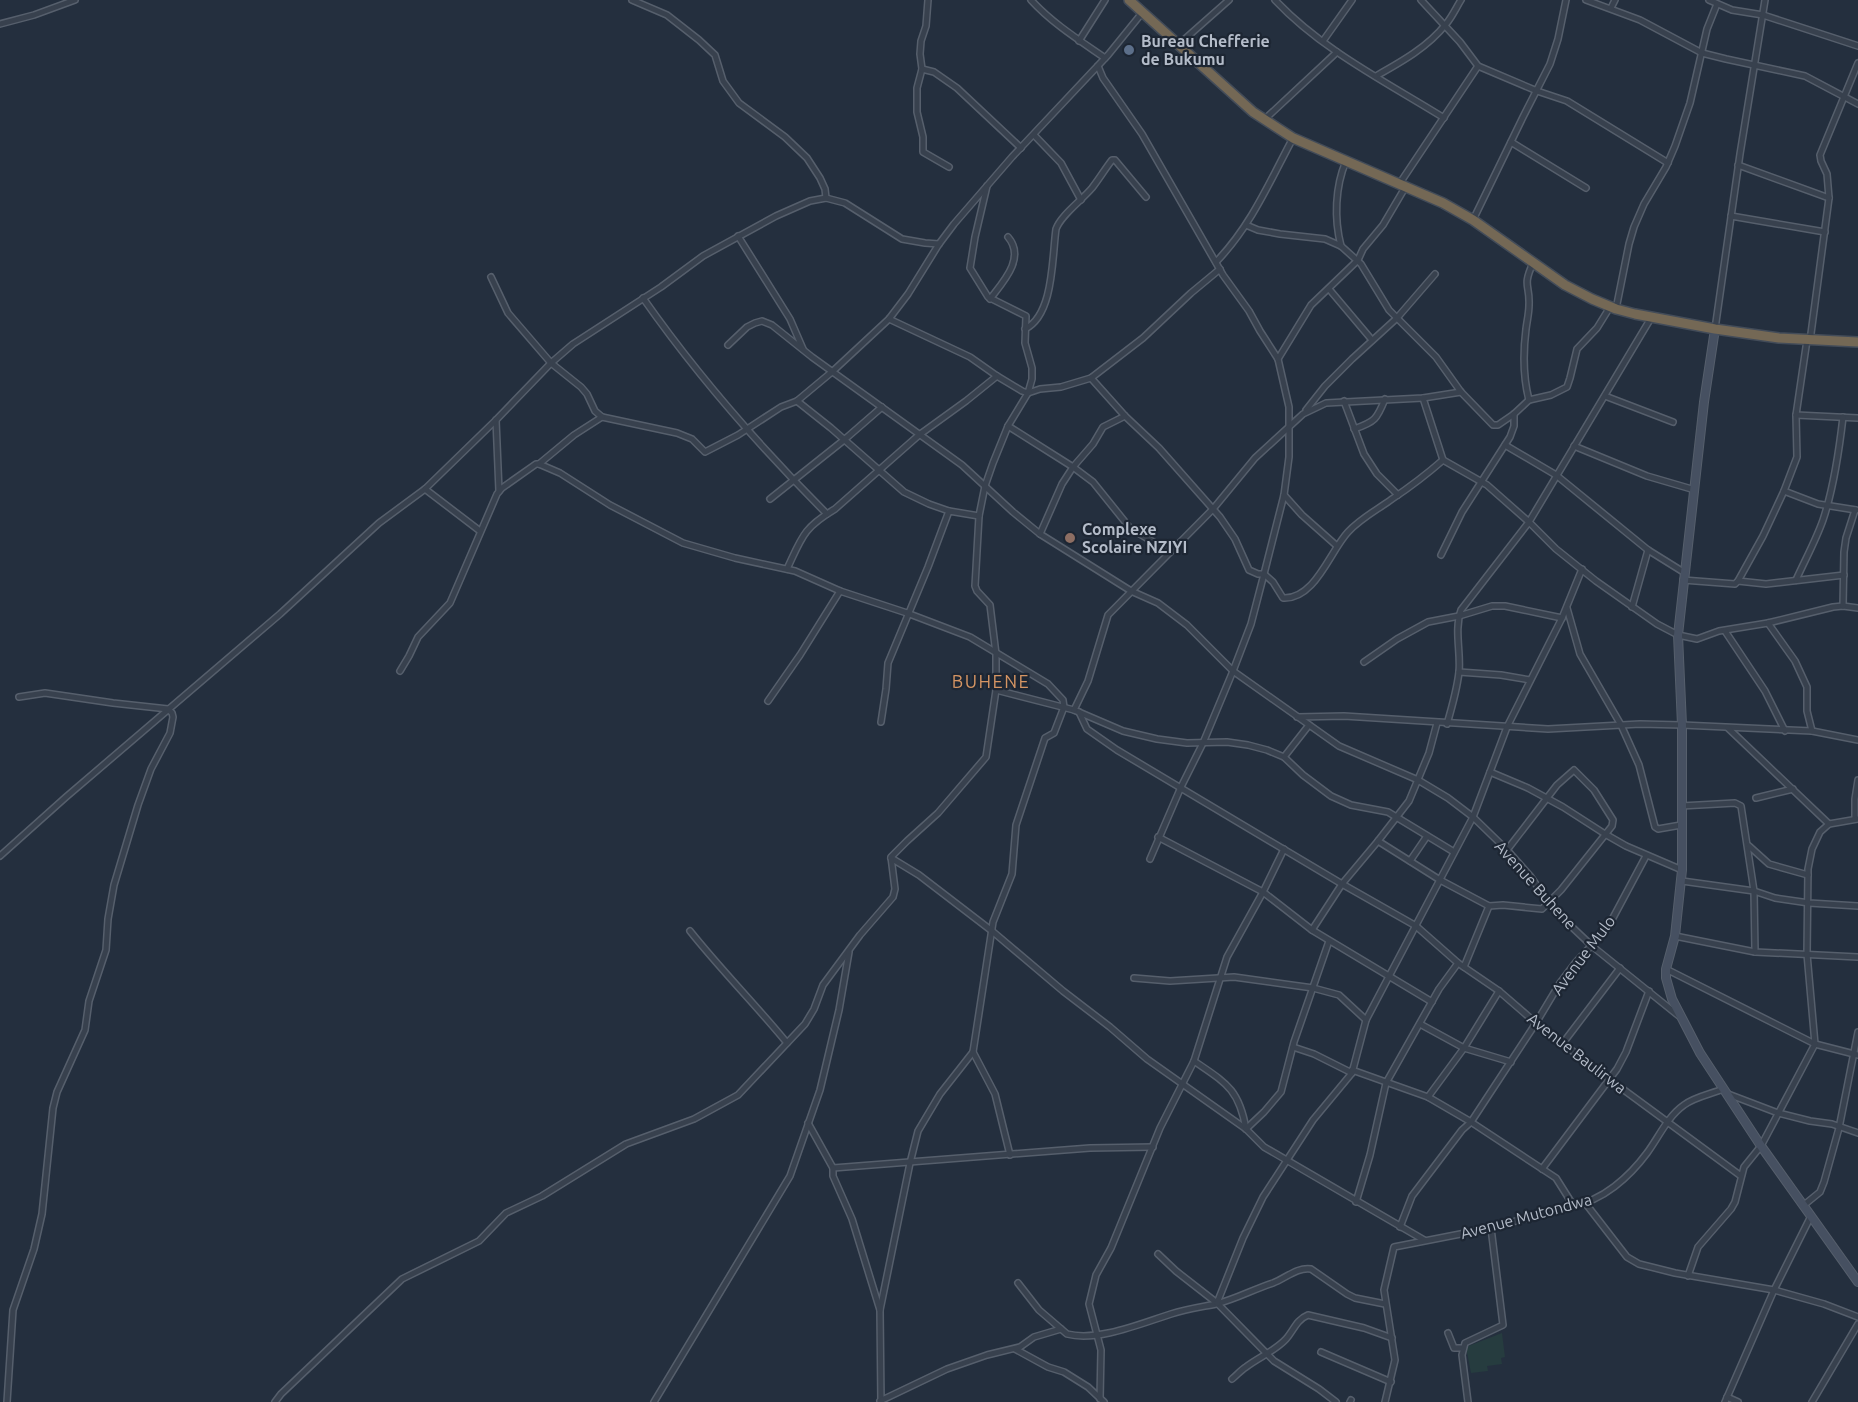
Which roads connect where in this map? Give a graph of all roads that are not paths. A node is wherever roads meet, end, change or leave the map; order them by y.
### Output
1 (75, 0) edge
2 (632, 0) edge
3 (928, 0) edge
4 (1031, 0) edge
5 (1105, 0) edge
6 (1129, 0) edge
7 (1230, 0) edge
8 (1275, 0) edge
9 (1352, 0) edge
10 (1421, 0) edge
11 (1461, 0) edge
12 (1566, 0) edge
13 (1586, 0) edge
14 (1615, 0) edge
15 (1709, 0) edge
16 (1765, 0) edge
17 (1717, 4) junction
18 (1611, 9) junction
19 (1142, 13) junction
20 (1763, 15) junction
21 (0, 24) edge
22 (1445, 26) junction
23 (1079, 41) junction
24 (1323, 41) junction
25 (1178, 45) junction
26 (1858, 46) edge
27 (1337, 51) junction
28 (1702, 53) junction
29 (1105, 58) junction
30 (1858, 63) edge
31 (1754, 65) junction
32 (1098, 66) junction
33 (1478, 66) junction
34 (922, 69) junction
35 (1376, 76) junction
36 (1537, 91) junction
37 (1844, 97) junction
38 (1858, 104) edge
39 (1444, 118) junction
40 (1265, 119) junction
41 (1034, 135) junction
42 (1293, 138) junction
43 (1511, 142) junction
44 (1021, 148) junction
45 (1346, 161) junction
46 (1668, 163) junction
47 (1738, 165) junction
48 (949, 167) dead end
49 (1403, 184) junction
50 (987, 186) junction
51 (1586, 188) dead end
52 (1146, 197) dead end
53 (826, 198) junction
54 (1829, 198) junction
55 (1081, 200) junction
56 (1731, 216) junction
57 (1473, 220) junction
58 (1246, 225) junction
59 (1825, 232) junction
60 (738, 236) junction
61 (1008, 237) dead end
62 (939, 244) junction
63 (1341, 246) junction
64 (1358, 260) junction
65 (1216, 262) junction
66 (1533, 264) junction
67 (1220, 269) junction
68 (1435, 274) dead end
69 (491, 277) dead end
70 (1329, 289) junction
71 (643, 298) junction
72 (990, 299) junction
73 (1613, 308) junction
74 (1397, 318) junction
75 (1651, 318) junction
76 (889, 319) junction
77 (1025, 329) junction
78 (1715, 329) junction
79 (1372, 340) junction
80 (1808, 340) junction
81 (1858, 342) edge
82 (729, 345) dead end
83 (803, 350) junction
84 (1278, 359) junction
85 (551, 363) junction
86 (833, 371) junction
87 (997, 376) junction
88 (1092, 378) junction
89 (1461, 392) junction
90 (1028, 393) junction
91 (1605, 396) junction
92 (1423, 398) junction
93 (1385, 399) junction
94 (1529, 400) junction
95 (797, 401) junction
96 (1344, 401) junction
97 (882, 407) junction
98 (1302, 414) junction
99 (1514, 414) junction
100 (1796, 415) junction
101 (1125, 416) junction
102 (602, 417) junction
103 (1843, 417) junction
104 (1858, 418) edge
105 (496, 420) junction
106 (1673, 422) dead end
107 (1008, 426) junction
108 (1290, 426) junction
109 (748, 428) junction
110 (1354, 429) junction
111 (919, 435) junction
112 (844, 440) junction
113 (1505, 445) junction
114 (1574, 446) junction
115 (1443, 460) junction
116 (539, 464) junction
117 (1073, 467) junction
118 (879, 469) junction
119 (1556, 475) junction
120 (793, 480) junction
121 (1482, 482) junction
122 (986, 486) junction
123 (425, 489) junction
124 (1695, 490) junction
125 (499, 491) junction
126 (1784, 491) junction
127 (1284, 495) junction
128 (1398, 495) junction
129 (770, 499) dead end
130 (1827, 505) junction
131 (1213, 509) junction
132 (1856, 510) edge
133 (949, 512) junction
134 (827, 514) junction
135 (979, 516) junction
136 (1529, 522) junction
137 (480, 531) junction
138 (1040, 534) junction
139 (1337, 546) junction
140 (1648, 550) junction
141 (1170, 552) junction
142 (1441, 555) dead end
143 (1582, 569) junction
144 (788, 570) junction
145 (1264, 574) junction
146 (1844, 575) junction
147 (1684, 577) junction
148 (1796, 580) junction
149 (1738, 581) junction
150 (840, 591) junction
151 (1131, 591) junction
152 (1567, 606) junction
153 (1843, 606) junction
154 (1632, 607) junction
155 (1858, 608) edge
156 (908, 613) junction
157 (1459, 616) junction
158 (1562, 618) junction
159 (1768, 623) junction
160 (1725, 631) junction
161 (1678, 635) junction
162 (996, 654) junction
163 (1364, 662) dead end
164 (400, 671) dead end
165 (1233, 671) junction
166 (1459, 672) junction
167 (1530, 680) junction
168 (996, 690) junction
169 (19, 697) dead end
170 (768, 701) dead end
171 (1064, 707) junction
172 (168, 709) junction
173 (1076, 711) junction
174 (1297, 717) junction
175 (881, 722) dead end
176 (1437, 723) junction
177 (1448, 724) junction
178 (1309, 725) junction
179 (1621, 725) junction
180 (1682, 725) junction
181 (1508, 727) junction
182 (1728, 728) junction
183 (1785, 731) junction
184 (1812, 731) junction
185 (1858, 740) edge
186 (1203, 743) junction
187 (1284, 757) junction
188 (1490, 772) junction
189 (1418, 780) junction
190 (1858, 780) edge
191 (1181, 787) junction
192 (1792, 789) junction
193 (1547, 798) junction
194 (1756, 798) dead end
195 (1681, 806) junction
196 (1473, 816) junction
197 (1396, 817) junction
198 (1857, 819) edge
199 (1829, 824) junction
200 (1681, 825) junction
201 (1605, 834) junction
202 (1427, 836) junction
203 (1158, 837) junction
204 (1378, 841) junction
205 (1748, 844) junction
206 (1284, 849) junction
207 (1507, 850) junction
208 (1454, 852) junction
209 (0, 856) edge
210 (1646, 856) junction
211 (891, 858) junction
212 (1150, 859) dead end
213 (1410, 861) junction
214 (1682, 870) junction
215 (1808, 875) junction
216 (1440, 880) junction
217 (1682, 881) junction
218 (1342, 884) junction
219 (1754, 891) junction
220 (1263, 892) junction
221 (1549, 903) junction
222 (1809, 903) junction
223 (1489, 906) junction
224 (1858, 906) edge
225 (1416, 926) junction
226 (1312, 930) junction
227 (690, 931) dead end
228 (992, 931) junction
229 (1675, 936) junction
230 (1329, 941) junction
231 (1592, 946) junction
232 (849, 949) junction
233 (1755, 952) junction
234 (1807, 954) junction
235 (1858, 957) edge
236 (1461, 965) junction
237 (1620, 968) junction
238 (1666, 969) junction
239 (1220, 977) junction
240 (1389, 977) junction
241 (1134, 978) dead end
242 (1312, 988) junction
243 (1499, 991) junction
244 (1649, 991) junction
245 (1432, 1002) junction
246 (1681, 1017) junction
247 (1366, 1020) junction
248 (1536, 1023) junction
249 (1419, 1024) junction
250 (1858, 1032) edge
251 (787, 1043) junction
252 (1563, 1043) junction
253 (1815, 1044) junction
254 (1293, 1047) junction
255 (1464, 1048) junction
256 (973, 1052) junction
257 (1856, 1054) edge
258 (1194, 1061) junction
259 (1511, 1062) junction
260 (1352, 1071) junction
261 (1608, 1079) junction
262 (1386, 1083) junction
263 (1183, 1085) junction
264 (1726, 1092) junction
265 (1428, 1097) junction
266 (1778, 1113) junction
267 (808, 1122) junction
268 (1471, 1122) junction
269 (1667, 1122) junction
270 (1839, 1128) junction
271 (1246, 1129) junction
272 (1858, 1133) edge
273 (1761, 1146) junction
274 (1153, 1147) junction
275 (1010, 1155) junction
276 (1287, 1161) junction
277 (909, 1163) junction
278 (833, 1168) junction
279 (1542, 1169) junction
280 (1742, 1176) junction
281 (1356, 1202) junction
282 (1586, 1204) junction
283 (1573, 1205) junction
284 (1803, 1205) junction
285 (1811, 1216) junction
286 (1400, 1227) junction
287 (1491, 1228) junction
288 (1424, 1240) junction
289 (1158, 1254) dead end
290 (1688, 1276) junction
291 (1858, 1282) edge
292 (1018, 1283) dead end
293 (1774, 1290) junction
294 (1217, 1304) junction
295 (1385, 1304) junction
296 (880, 1310) junction
297 (1858, 1317) edge
298 (1858, 1324) edge
299 (1061, 1329) junction
300 (1448, 1333) dead end
301 (1096, 1335) junction
302 (1392, 1338) junction
303 (1463, 1348) junction
304 (1015, 1349) junction
305 (1322, 1352) dead end
306 (1267, 1354) junction
307 (1232, 1379) dead end
308 (1391, 1382) junction
309 (1726, 1400) edge
310 (1102, 1401) edge
311 (7, 1402) edge
312 (274, 1402) edge
313 (654, 1402) edge
314 (880, 1402) edge
315 (1334, 1402) edge
316 (1385, 1402) edge
317 (1468, 1402) edge
318 (1738, 1402) edge
319 (1812, 1402) edge

1 - 21 street
2 - 53 street
3 - 34 street
4 - 23 street
5 - 23 street
6 - 19 highway
7 - 25 street
8 - 24 street
9 - 24 street
10 - 22 street
11 - 22 street
12 - 36 street
13 - 18 street
14 - 18 street
15 - 17 street
16 - 20 street
17 - 20 street
17 - 28 street
18 - 28 street
19 - 25 highway
19 - 29 street
20 - 26 street
20 - 31 street
22 - 33 street
22 - 35 street
23 - 29 street
24 - 27 street
25 - 40 highway
27 - 35 street
27 - 40 street
28 - 31 street
28 - 46 street
29 - 32 street
30 - 37 street
31 - 37 street
31 - 47 street
32 - 41 street
32 - 65 street
33 - 36 street
33 - 39 street
34 - 44 street
34 - 48 street
35 - 39 street
36 - 43 street
36 - 46 street
37 - 38 street
37 - 54 street
39 - 49 street
40 - 42 highway
41 - 44 street
41 - 55 street
42 - 45 highway
42 - 58 street
43 - 51 street
43 - 57 street
44 - 50 street
45 - 49 highway
45 - 63 street
46 - 73 street
47 - 54 street
47 - 56 street
49 - 57 highway
49 - 64 street
50 - 62 street
50 - 72 street
52 - 55 street
53 - 60 street
53 - 62 street
54 - 59 street
55 - 77 street
56 - 59 street
56 - 78 street
57 - 66 highway
58 - 63 street
58 - 65 street
59 - 80 street
60 - 71 street
60 - 83 street
61 - 72 street
62 - 76 street
63 - 64 street
64 - 70 street
64 - 74 street
65 - 67 street
66 - 73 highway
66 - 94 street
67 - 84 street
67 - 88 street
68 - 74 street
69 - 85 street
70 - 79 street
70 - 84 street
71 - 85 street
71 - 109 street
72 - 77 street
73 - 75 highway
73 - 94 street
74 - 79 street
74 - 89 street
75 - 78 highway
75 - 91 street
76 - 86 street
76 - 87 street
77 - 90 street
78 - 80 highway
78 - 124 main road
79 - 98 street
80 - 81 highway
80 - 100 street
82 - 83 street, Avenue Buhene
83 - 86 street, Avenue Buhene
84 - 108 street
85 - 102 street
85 - 105 street
86 - 95 street
86 - 97 street, Avenue Buhene
87 - 90 street
87 - 111 street
88 - 90 street
88 - 101 street
89 - 92 street
89 - 99 street
90 - 107 street
91 - 106 street
91 - 114 street
92 - 93 street
92 - 115 street
93 - 96 street
93 - 110 street
94 - 99 street
95 - 109 street
95 - 112 street
96 - 98 street
96 - 110 street
97 - 111 street, Avenue Buhene
97 - 112 street
98 - 108 street
99 - 113 street
100 - 103 street
100 - 126 street
101 - 117 street
101 - 131 street
102 - 109 street
102 - 116 street
103 - 104 street
103 - 130 street
105 - 123 street
105 - 125 street
107 - 117 street
107 - 122 street
108 - 127 street
108 - 131 street
109 - 120 street
110 - 128 street
111 - 118 street
111 - 122 street, Avenue Buhene
112 - 118 street
112 - 120 street
113 - 119 street
113 - 121 street
114 - 119 street
114 - 124 street
115 - 121 street
115 - 128 street
116 - 125 street
116 - 144 street
117 - 138 street
117 - 141 street
118 - 133 street
118 - 134 street
119 - 136 street
119 - 140 street
120 - 129 street
120 - 134 street
121 - 136 street
121 - 142 street
122 - 135 street
122 - 138 street, Avenue Buhene
123 - 137 street
123 - 172 street
124 - 147 main road
125 - 137 street
126 - 130 street
126 - 149 street
127 - 139 street
127 - 145 street
128 - 139 street
130 - 132 street
130 - 148 street
131 - 141 street
131 - 145 street
132 - 146 street
133 - 135 street
133 - 156 street
134 - 144 street
135 - 162 street
136 - 143 street
136 - 157 street
137 - 164 street
138 - 151 street, Avenue Buhene
139 - 145 street
140 - 147 street
140 - 154 street
141 - 151 street
143 - 152 street
143 - 154 street
144 - 150 street
145 - 165 street
146 - 148 street
146 - 153 street
147 - 149 street
147 - 161 main road
148 - 149 street
150 - 156 street
150 - 170 street
151 - 165 street, Avenue Buhene
151 - 173 street
152 - 158 street
152 - 179 street
153 - 155 street
153 - 159 street
154 - 161 street
156 - 162 street
156 - 175 street
157 - 158 street
157 - 163 street
157 - 166 street
158 - 167 street
159 - 160 street
159 - 184 street
160 - 161 street
160 - 183 street
161 - 180 main road
162 - 168 street
162 - 171 street
165 - 174 street, Avenue Buhene
165 - 186 street
166 - 167 street
166 - 177 street
167 - 181 street
168 - 171 street
168 - 211 street
169 - 172 street
171 - 173 street
171 - 228 street
172 - 209 street
172 - 311 street
173 - 186 street
173 - 191 street, Avenue Baulirwa
174 - 176 street
174 - 178 street, Avenue Buhene
176 - 177 street
176 - 189 street
177 - 181 street
178 - 187 street
178 - 189 street, Avenue Buhene
179 - 180 street
179 - 181 street
179 - 200 street
180 - 182 street
180 - 195 main road
181 - 188 street
182 - 183 street
182 - 192 street
183 - 184 street
184 - 185 street
186 - 187 street
186 - 191 street
187 - 197 street
188 - 193 street
188 - 196 street
189 - 196 street, Avenue Buhene
189 - 197 street
190 - 198 street
191 - 203 street
191 - 206 street, Avenue Baulirwa
192 - 194 street
192 - 199 street
193 - 201 street
193 - 201 street
193 - 207 street
195 - 200 main road
195 - 205 street
196 - 207 street, Avenue Buhene
196 - 208 street
197 - 202 street
197 - 204 street
198 - 199 street
199 - 215 street
200 - 214 main road
201 - 210 street
201 - 221 street
202 - 208 street
202 - 213 street
203 - 212 street
203 - 220 street
204 - 213 street
204 - 218 street
205 - 215 street
205 - 219 street
206 - 218 street, Avenue Baulirwa
206 - 220 street
207 - 221 street, Avenue Buhene
208 - 216 street
210 - 214 street
210 - 231 street, Avenue Mulo
211 - 228 street
211 - 232 street
213 - 216 street
214 - 217 main road
215 - 222 street
216 - 223 street
216 - 225 street
217 - 219 street
217 - 229 main road
218 - 225 street, Avenue Baulirwa
218 - 226 street
219 - 222 street
219 - 233 street
220 - 226 street
220 - 239 street
221 - 223 street
221 - 231 street, Avenue Buhene
222 - 224 street
222 - 234 street
223 - 236 street
225 - 236 street, Avenue Baulirwa
225 - 240 street
226 - 230 street
227 - 251 street
228 - 256 street
228 - 263 street
229 - 233 street
229 - 238 main road
230 - 240 street
230 - 242 street
231 - 237 street, Avenue Buhene
231 - 248 street, Avenue Mulo
232 - 251 street
232 - 267 street
233 - 234 street
234 - 235 street
234 - 253 street
236 - 243 street, Avenue Baulirwa
236 - 245 street
237 - 244 street, Avenue Buhene
237 - 252 street
238 - 246 main road
238 - 253 street
239 - 241 street
239 - 242 street
239 - 258 street
240 - 245 street
240 - 247 street
242 - 247 street
242 - 254 street
243 - 248 street, Avenue Baulirwa
243 - 255 street
244 - 246 street, Avenue Buhene
244 - 261 street
245 - 249 street
246 - 264 main road
247 - 260 street
248 - 252 street, Avenue Baulirwa
248 - 259 street, Avenue Mulo
249 - 255 street
249 - 262 street
250 - 257 street
251 - 312 street
252 - 261 street, Avenue Baulirwa
253 - 257 street
253 - 266 street
254 - 260 street
254 - 271 street
255 - 259 street
255 - 265 street
256 - 275 street
256 - 277 street
257 - 270 street
258 - 263 street
258 - 271 street
259 - 268 street, Avenue Mulo
260 - 262 street
260 - 276 street
261 - 269 street, Avenue Baulirwa
261 - 279 street
262 - 265 street
262 - 281 street
263 - 271 street
263 - 274 street
264 - 266 street
264 - 269 street, Avenue Mutondwa
264 - 273 main road
265 - 268 street
266 - 270 street
266 - 273 street
267 - 278 street
267 - 313 street
268 - 279 street
268 - 286 street, Avenue Mulo
269 - 280 street, Avenue Baulirwa
269 - 282 street, Avenue Mutondwa
270 - 272 street
270 - 284 street
271 - 276 street
273 - 280 street
273 - 284 main road
274 - 275 street
274 - 301 street
275 - 277 street
276 - 281 street
276 - 294 street
277 - 278 street
277 - 296 street
278 - 296 street
279 - 283 street
280 - 290 street
281 - 286 street
282 - 283 street, Avenue Mutondwa
282 - 290 street
283 - 287 street, Avenue Mutondwa
284 - 285 main road
285 - 291 main road
285 - 293 street
286 - 288 street
287 - 288 street, Avenue Mutondwa
287 - 303 street
288 - 295 street, Avenue Mutondwa
289 - 294 street
290 - 293 street
292 - 299 street
293 - 297 street
293 - 309 street
294 - 295 street
294 - 301 street
294 - 306 street
295 - 302 street
296 - 314 street
298 - 319 street
299 - 301 street
299 - 304 street
300 - 303 street
301 - 310 street
302 - 306 street
302 - 308 street
303 - 317 street
304 - 310 street
304 - 314 street
305 - 308 street
306 - 307 street
306 - 315 street
308 - 316 street
309 - 318 street

